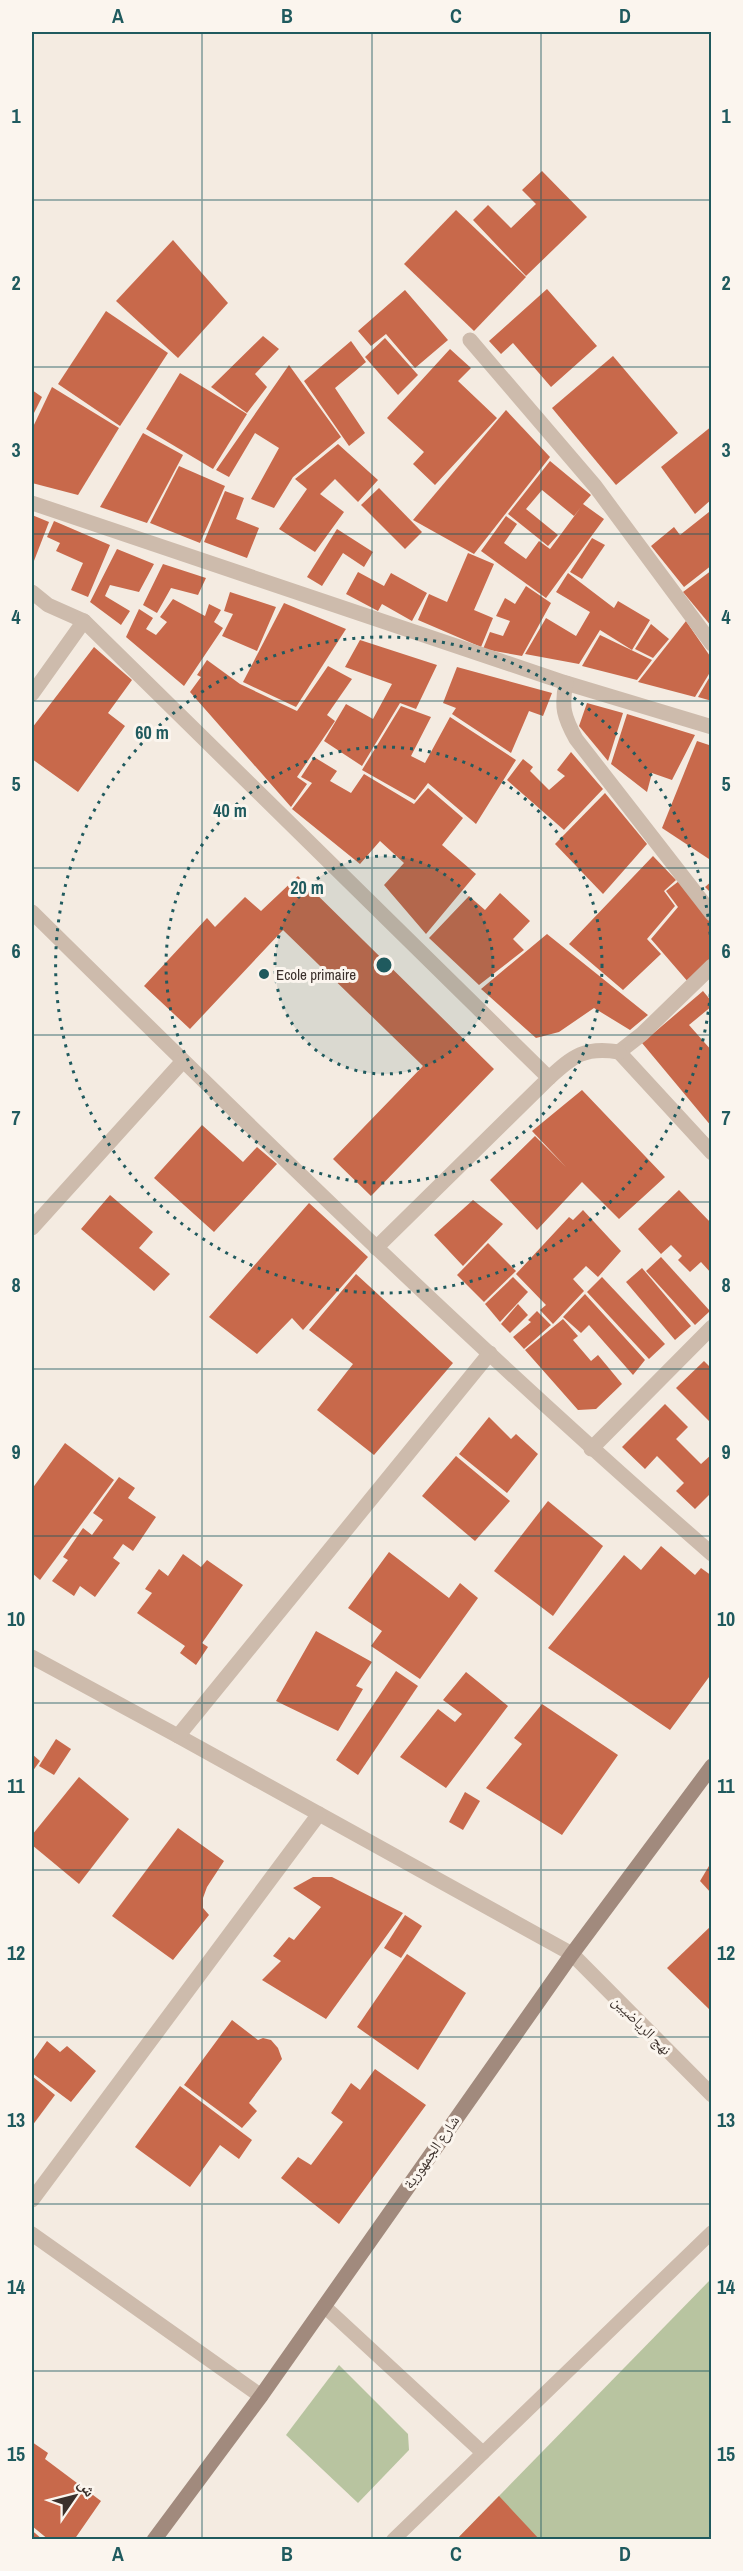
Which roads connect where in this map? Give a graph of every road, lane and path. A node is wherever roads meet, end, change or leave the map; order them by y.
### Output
1 (470, 340) dead end
2 (32, 503) edge
3 (32, 592) edge
4 (84, 621) junction
5 (711, 644) edge
6 (566, 683) junction
7 (32, 694) edge
8 (711, 727) edge
9 (32, 912) edge
10 (711, 914) edge
11 (711, 966) edge
12 (619, 1052) junction
13 (183, 1061) junction
14 (549, 1078) junction
15 (711, 1153) edge
16 (32, 1228) edge
17 (376, 1248) junction
18 (711, 1327) edge
19 (490, 1353) junction
20 (591, 1449) junction
21 (711, 1554) edge
22 (32, 1658) edge
23 (178, 1736) junction
24 (711, 1766) edge
25 (319, 1814) junction
26 (572, 1954) junction
27 (711, 2096) edge
28 (32, 2200) edge
29 (711, 2232) edge
30 (32, 2234) edge
31 (324, 2306) junction
32 (261, 2396) junction
33 (483, 2453) junction
34 (154, 2540) edge
35 (393, 2540) edge

1 - 5 street
2 - 6 street
3 - 4 street
4 - 7 street
4 - 14 street
6 - 8 street
6 - 10 street
9 - 13 street
11 - 12 street
12 - 14 street
12 - 15 street
13 - 16 street
13 - 17 street
14 - 17 street
17 - 19 street
18 - 20 street
19 - 20 street
19 - 23 street
20 - 21 street
22 - 23 street, نهج الرياضيين
23 - 25 street, نهج الرياضيين
24 - 26 main road, شارع الجمهورية
25 - 26 street, نهج الرياضيين
25 - 28 street
26 - 27 street, نهج الرياضيين
26 - 31 main road, شارع الجمهورية
29 - 33 lane
30 - 32 street
31 - 32 main road, شارع الجمهورية
31 - 33 lane
32 - 34 main road, شارع الجمهورية
33 - 35 lane

